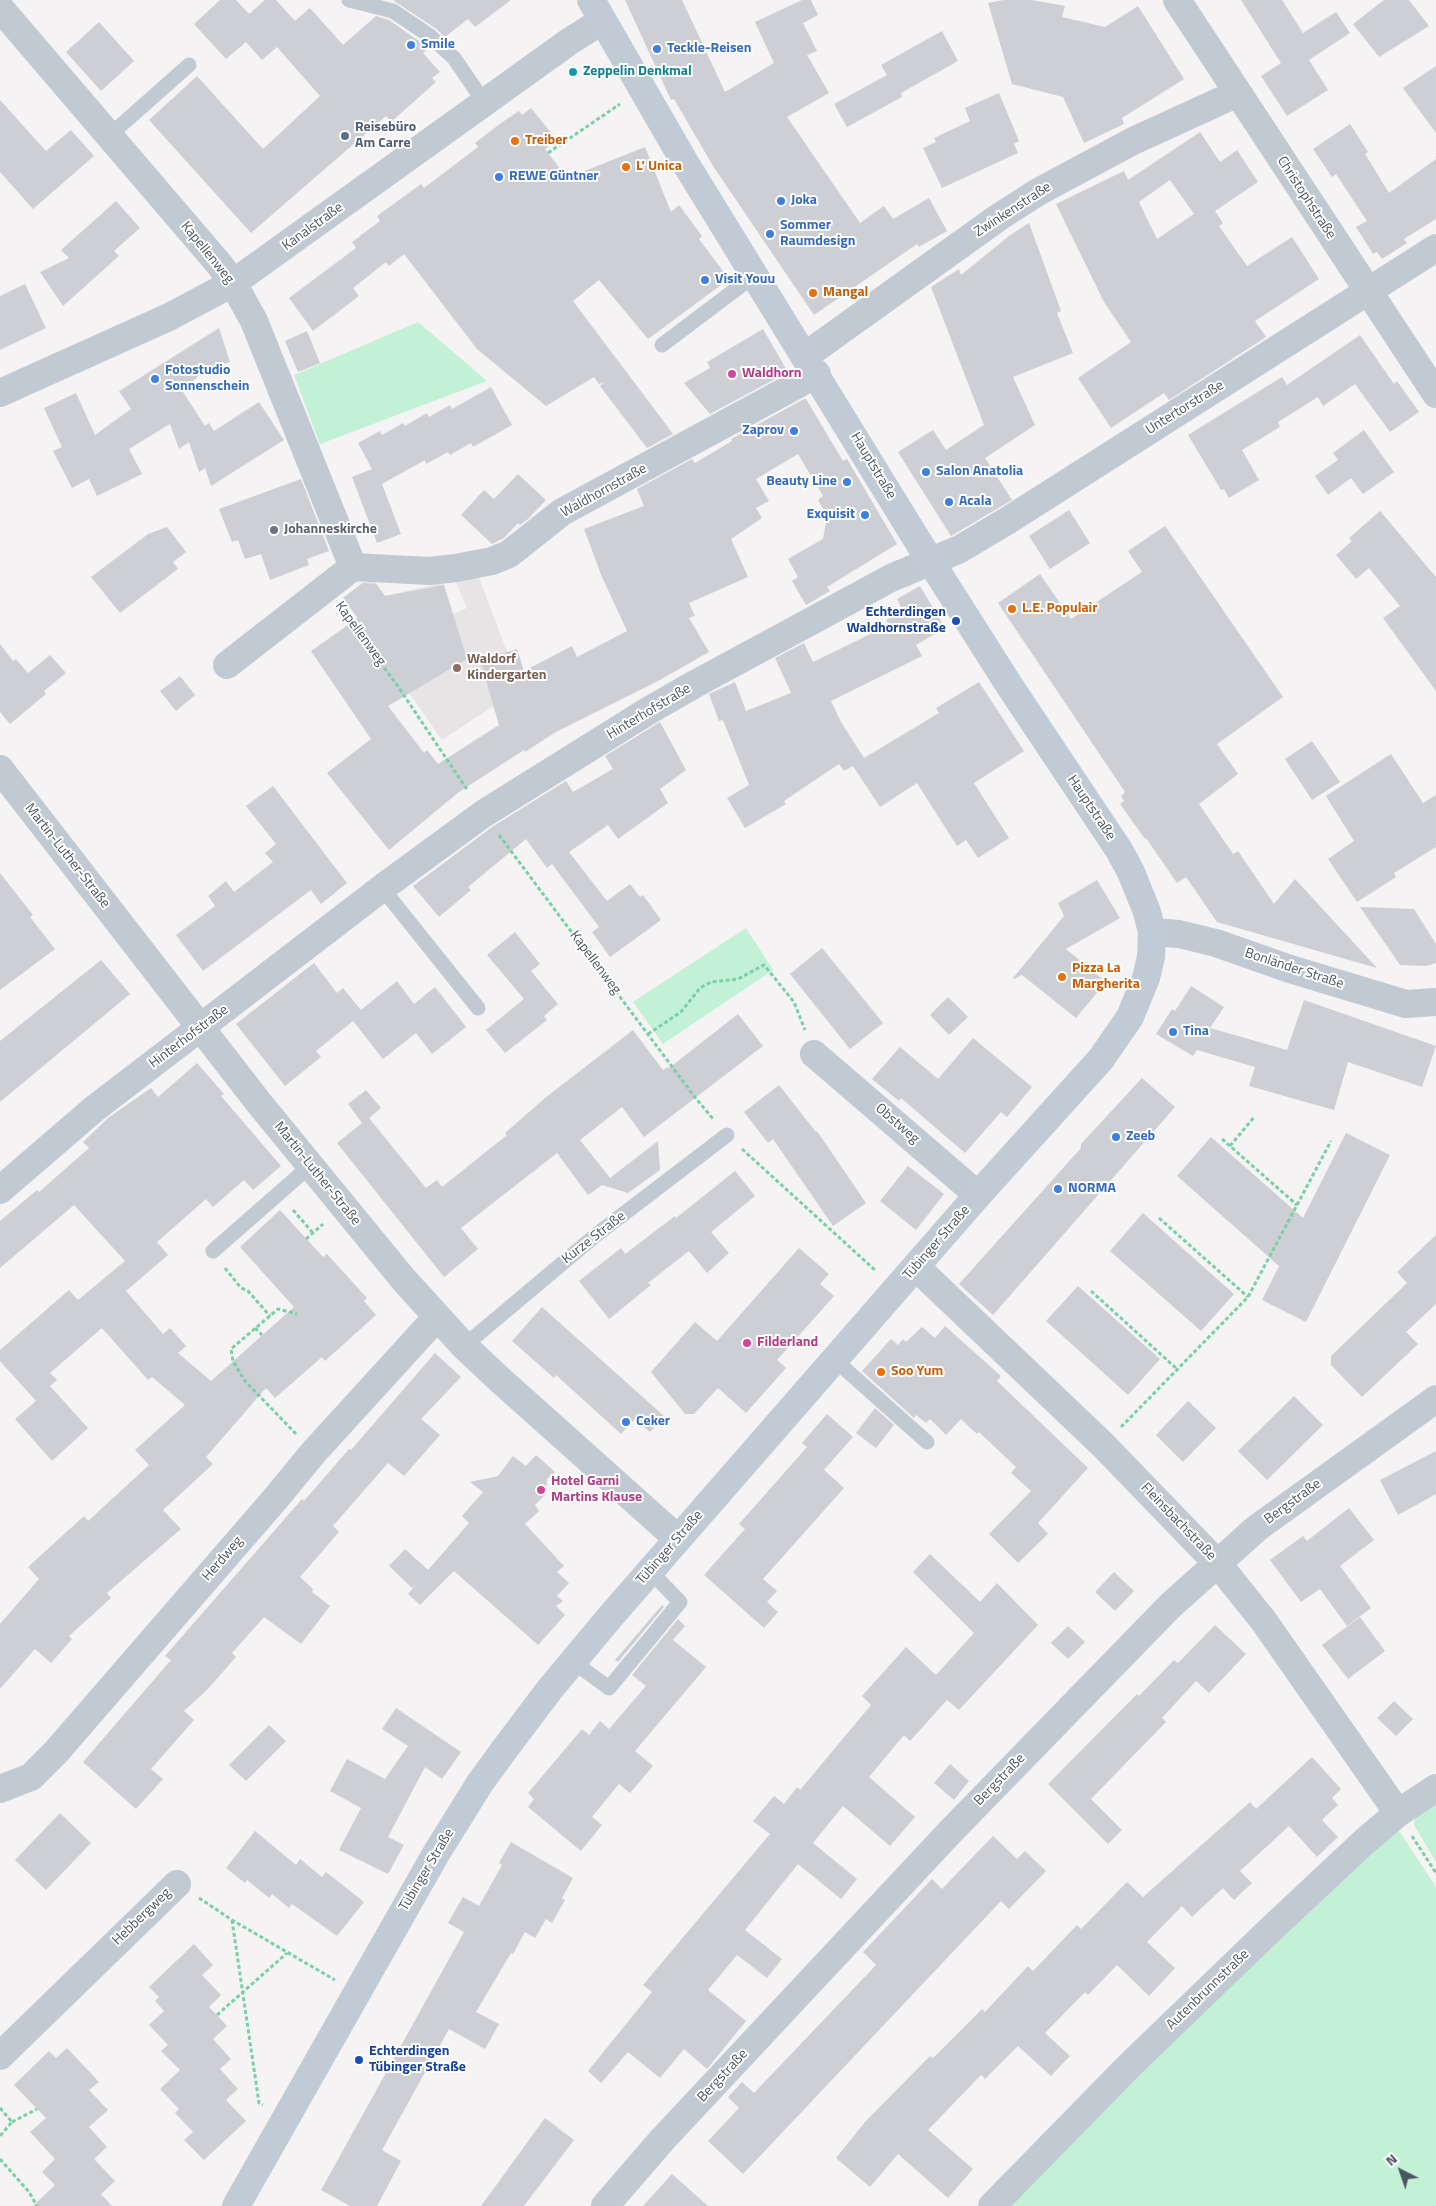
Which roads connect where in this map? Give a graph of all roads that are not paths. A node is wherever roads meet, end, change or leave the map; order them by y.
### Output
1 (349, 0) edge
2 (1177, 0) edge
3 (0, 8) edge
4 (596, 11) edge
5 (189, 64) dead end
6 (1238, 93) junction
7 (484, 102) junction
8 (110, 135) junction
9 (1436, 248) edge
10 (755, 275) junction
11 (233, 283) junction
12 (1368, 291) junction
13 (662, 346) dead end
14 (811, 365) junction
15 (0, 394) edge
16 (1436, 394) edge
17 (931, 562) junction
18 (352, 567) junction
19 (227, 665) dead end
20 (0, 769) edge
21 (382, 888) junction
22 (1152, 932) junction
23 (1436, 1002) edge
24 (478, 1008) dead end
25 (200, 1028) junction
26 (814, 1054) road end
27 (727, 1135) road end
28 (310, 1166) junction
29 (0, 1190) edge
30 (978, 1194) junction
31 (213, 1251) dead end
32 (916, 1267) junction
33 (437, 1317) junction
34 (464, 1346) junction
35 (835, 1360) junction
36 (1436, 1399) edge
37 (927, 1442) dead end
38 (678, 1539) junction
39 (1218, 1564) junction
40 (650, 1572) junction
41 (572, 1662) junction
42 (1436, 1788) edge
43 (0, 1789) edge
44 (1398, 1813) junction
45 (177, 1884) road end
46 (0, 2056) edge
47 (236, 2206) edge
48 (604, 2206) edge
49 (992, 2206) edge

1 - 7 lane
2 - 6 street, Christophstraße
3 - 8 street, Kapellenweg
4 - 7 street, Kanalstraße
4 - 10 main road, Hauptstraße
5 - 8 lane
6 - 12 street, Christophstraße
6 - 14 street, Zwinkenstraße
7 - 11 street, Kanalstraße
8 - 11 street, Kapellenweg
9 - 12 street, Untertorstraße
10 - 13 lane
10 - 14 main road, Hauptstraße
11 - 15 street, Kanalstraße
11 - 18 street, Kapellenweg
12 - 16 street, Christophstraße
12 - 17 street, Untertorstraße
14 - 17 main road, Hauptstraße
14 - 18 street, Waldhornstraße
17 - 21 street, Hinterhofstraße
17 - 22 main road, Hauptstraße
18 - 19 street, Kapellenweg
20 - 25 street, Martin-Luther-Straße
21 - 24 lane
21 - 25 street, Hinterhofstraße
22 - 23 street, Bonländer Straße
22 - 30 main road, Tübinger Straße
25 - 28 street, Martin-Luther-Straße
25 - 29 street, Hinterhofstraße
26 - 30 street, Obstweg
27 - 34 lane, Kurze Straße
28 - 31 lane
28 - 33 street, Martin-Luther-Straße
30 - 32 main road, Tübinger Straße
32 - 35 main road, Tübinger Straße
32 - 39 street, Fleinsbachstraße
33 - 34 street, Martin-Luther-Straße
33 - 43 street, Herdweg
34 - 38 street, Martin-Luther-Straße
35 - 37 lane
35 - 38 main road, Tübinger Straße
36 - 39 street, Bergstraße
38 - 40 main road, Tübinger Straße
39 - 44 street, Fleinsbachstraße
39 - 48 street, Bergstraße
40 - 41 main road, Tübinger Straße
40 - 41 lane
41 - 47 main road, Tübinger Straße
42 - 44 street, Autenbrunnstraße
44 - 49 street, Autenbrunnstraße
45 - 46 street, Hebbergweg

